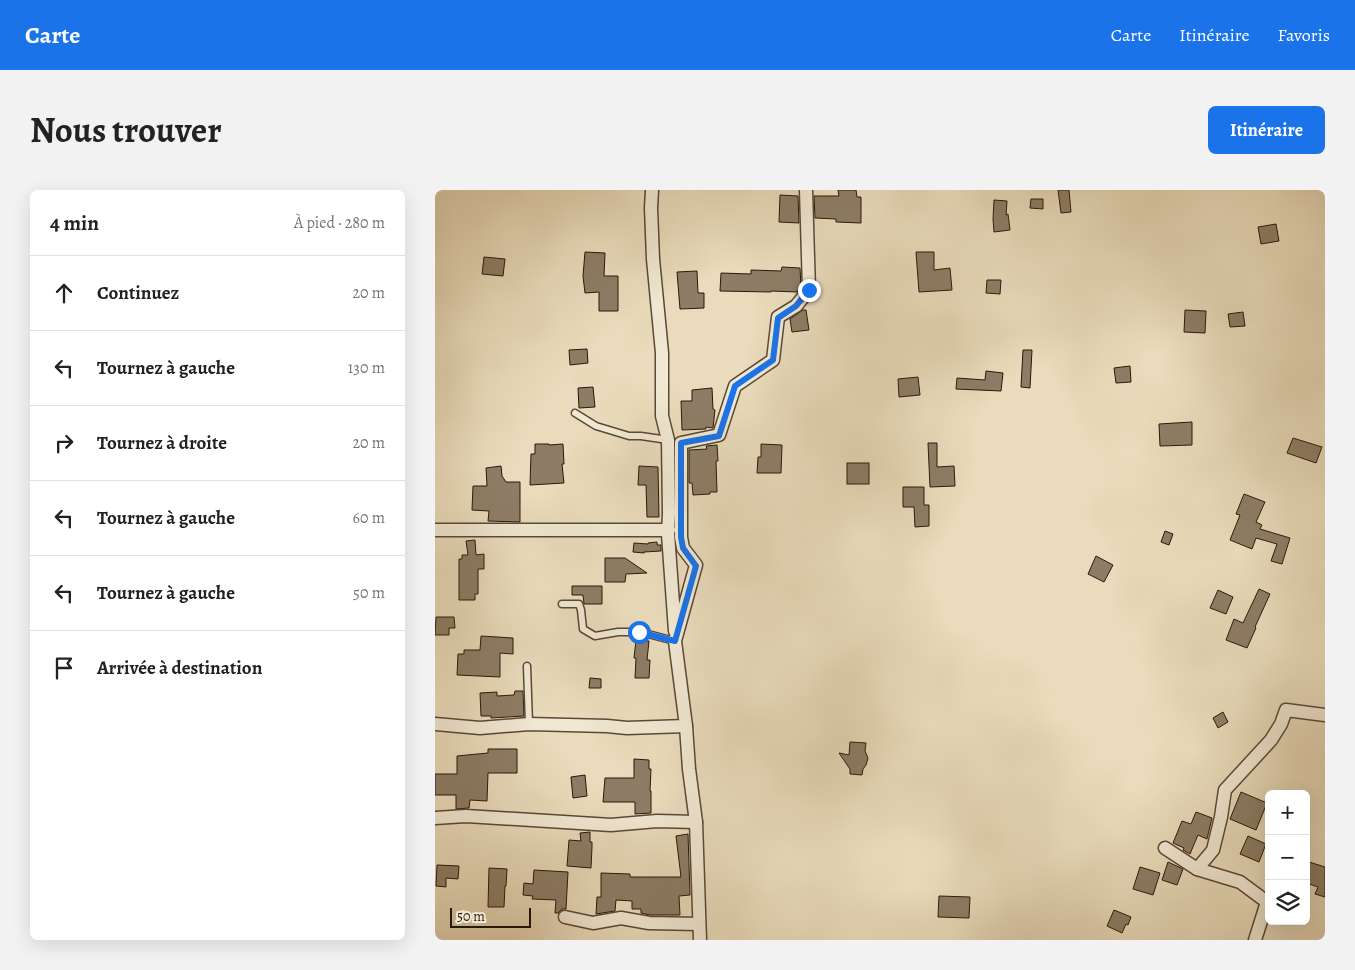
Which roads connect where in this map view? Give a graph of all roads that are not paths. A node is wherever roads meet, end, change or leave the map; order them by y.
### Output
1 (652, 190) edge
2 (806, 190) edge
3 (575, 413) dead end
4 (668, 440) junction
5 (681, 443) junction
6 (435, 530) edge
7 (669, 530) junction
8 (562, 604) dead end
9 (675, 641) junction
10 (527, 666) dead end
11 (1325, 715) edge
12 (435, 724) edge
13 (529, 724) junction
14 (686, 726) junction
15 (435, 818) edge
16 (696, 822) junction
17 (1165, 848) dead end
18 (1197, 869) junction
19 (565, 917) dead end
20 (699, 924) junction
21 (700, 940) edge
22 (1255, 940) edge

1 - 4 street
2 - 5 street
3 - 4 lane
4 - 5 lane
4 - 7 street
5 - 9 street
6 - 7 street
7 - 9 street
8 - 9 lane
9 - 14 street
10 - 13 lane
11 - 18 street
12 - 13 street
13 - 14 street
14 - 16 street
15 - 16 street
16 - 20 street
17 - 18 street
18 - 22 street
19 - 20 street
20 - 21 street

